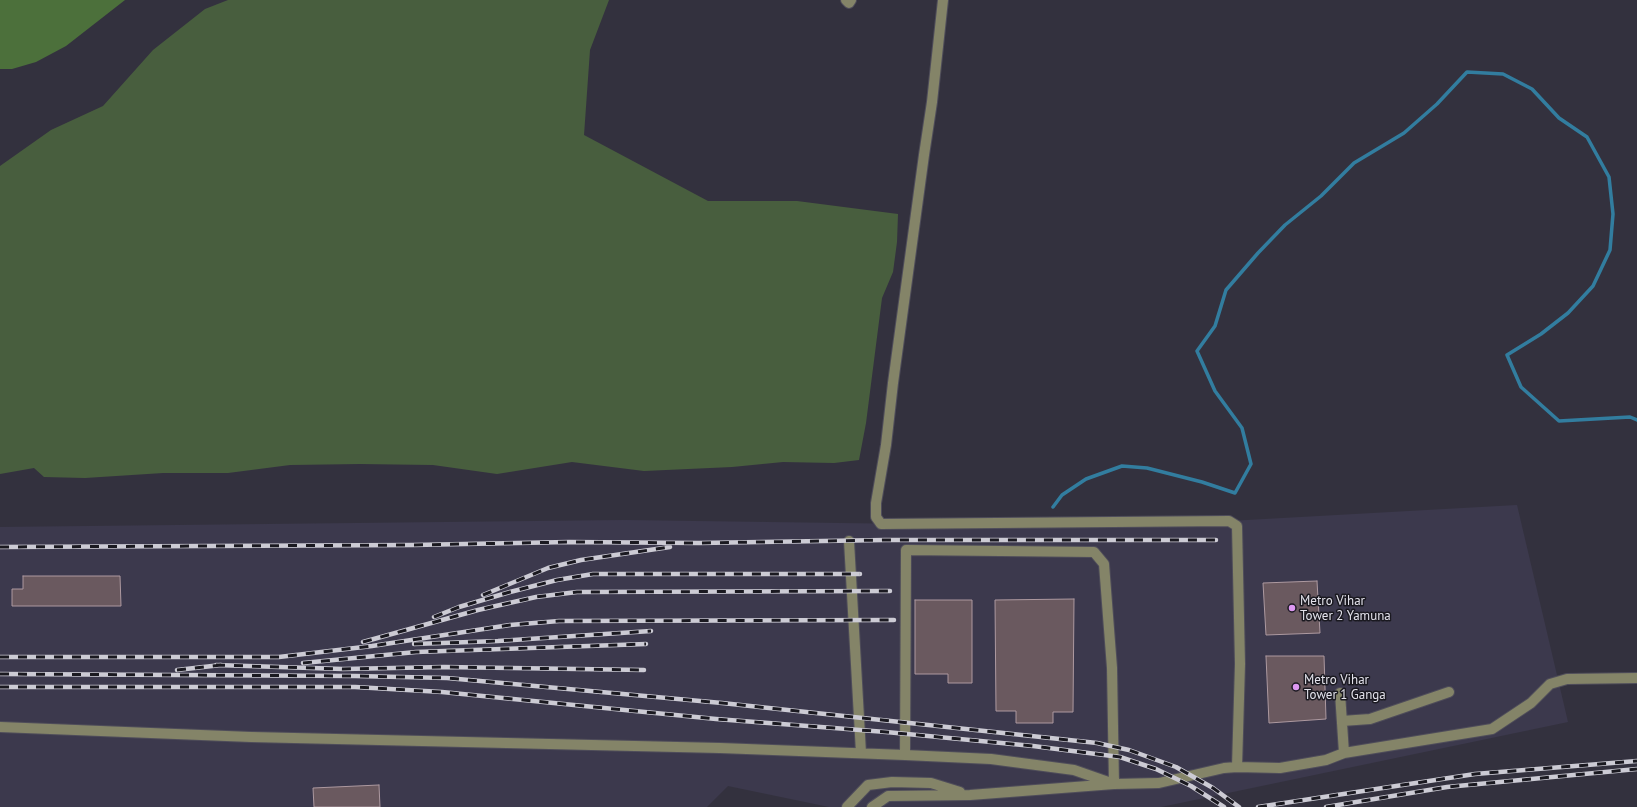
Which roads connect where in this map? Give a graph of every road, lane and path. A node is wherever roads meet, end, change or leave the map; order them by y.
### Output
1 (846, 0) edge
2 (852, 0) edge
3 (943, 0) edge
4 (849, 541) dead end
5 (1637, 678) edge
6 (1340, 692) dead end
7 (1449, 692) dead end
8 (1342, 721) junction
9 (0, 728) edge
10 (1344, 752) junction
11 (860, 753) junction
12 (905, 755) junction
13 (1237, 767) junction
14 (1114, 784) junction
15 (970, 795) junction
16 (847, 807) edge
17 (872, 807) edge

1 - 2 street
3 - 13 street
4 - 11 street
5 - 10 street
6 - 8 street
7 - 8 street
8 - 10 street
9 - 11 street
10 - 13 street
11 - 12 street
12 - 14 street
12 - 14 street
13 - 14 street
14 - 15 street
15 - 16 street
15 - 17 street

